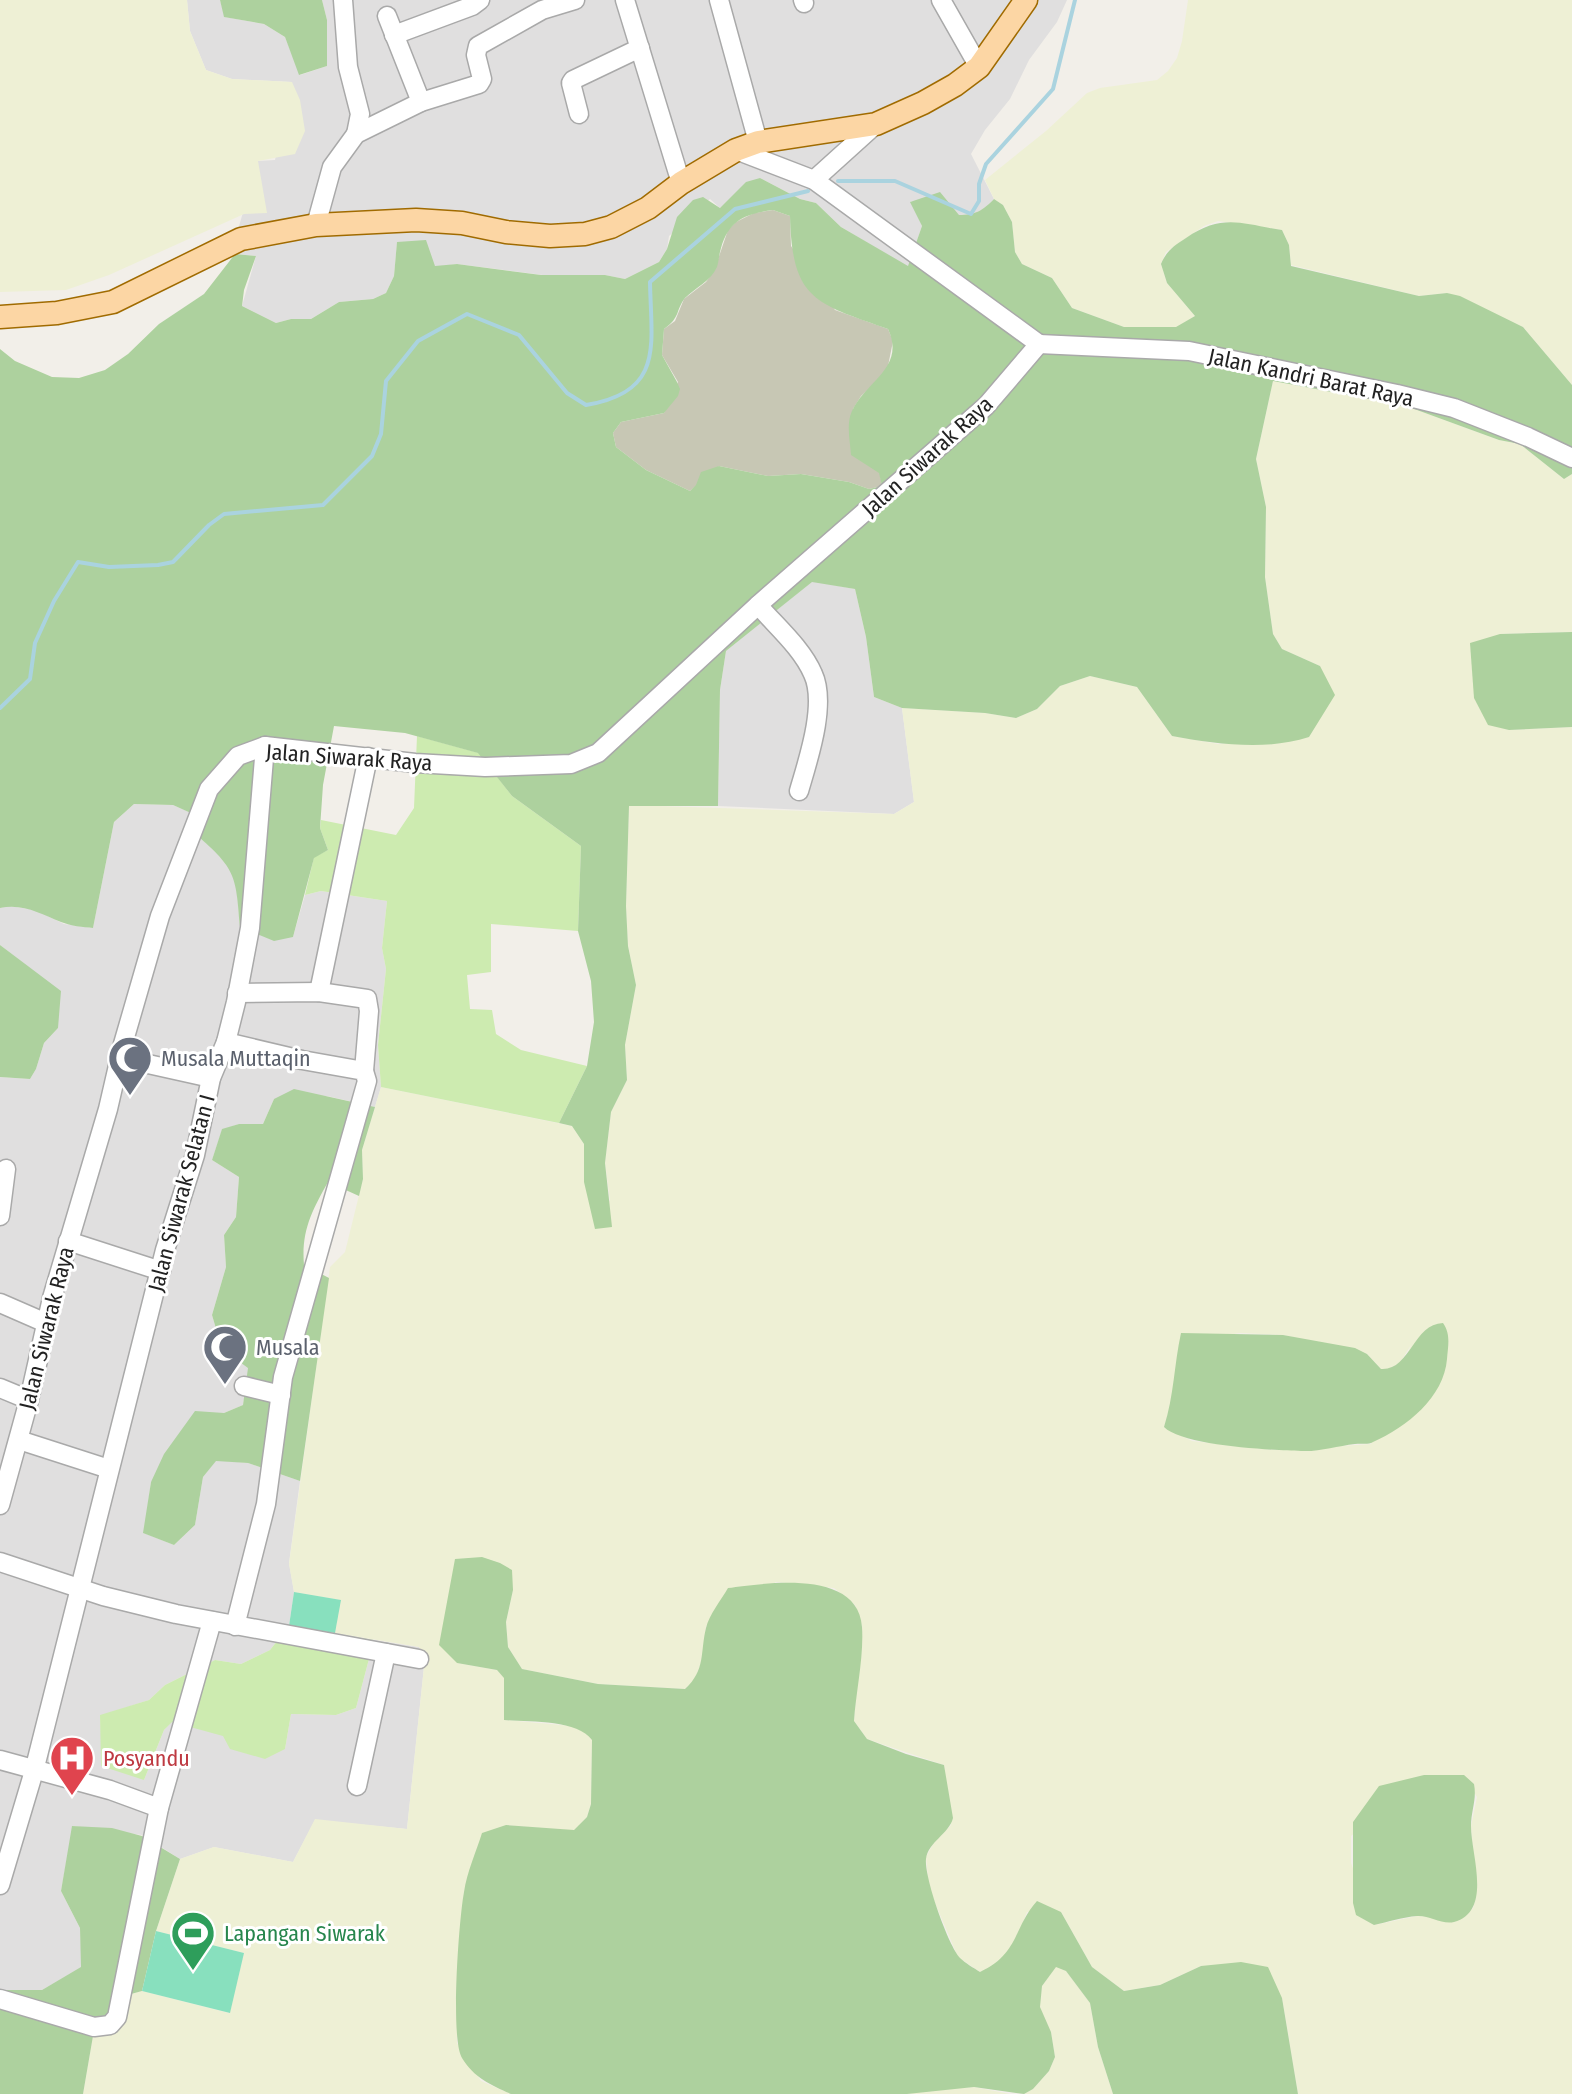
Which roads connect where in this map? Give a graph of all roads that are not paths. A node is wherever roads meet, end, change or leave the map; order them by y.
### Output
1 (343, 0) edge
2 (480, 0) edge
3 (575, 0) edge
4 (625, 0) edge
5 (719, 0) edge
6 (941, 0) edge
7 (1026, 0) edge
8 (387, 16) dead end
9 (394, 35) junction
10 (640, 48) junction
11 (979, 67) junction
12 (421, 102) junction
13 (579, 114) dead end
14 (876, 124) junction
15 (356, 134) junction
16 (758, 142) junction
17 (736, 150) junction
18 (814, 180) junction
19 (681, 183) junction
20 (316, 225) junction
21 (0, 317) edge
22 (1039, 344) junction
23 (1528, 437) junction
24 (1572, 458) edge
25 (1572, 473) edge
26 (758, 605) junction
27 (265, 746) junction
28 (368, 757) junction
29 (799, 791) dead end
30 (319, 992) junction
31 (237, 993) junction
32 (226, 1042) junction
33 (121, 1058) junction
34 (364, 1071) junction
35 (211, 1078) junction
36 (6, 1169) dead end
37 (0, 1216) edge
38 (68, 1241) junction
39 (161, 1271) junction
40 (0, 1303) edge
41 (46, 1323) junction
42 (244, 1386) dead end
43 (0, 1388) edge
44 (281, 1395) junction
45 (29, 1400) junction
46 (19, 1440) junction
47 (109, 1469) junction
48 (0, 1505) edge
49 (0, 1562) edge
50 (78, 1588) junction
51 (212, 1621) junction
52 (235, 1626) junction
53 (386, 1653) junction
54 (419, 1659) dead end
55 (0, 1760) edge
56 (34, 1771) junction
57 (357, 1786) dead end
58 (159, 1808) junction
59 (0, 1885) edge
60 (0, 1999) edge

1 - 15 street
2 - 9 street
3 - 12 street
4 - 10 street
5 - 16 street
6 - 11 street
7 - 11 main road
8 - 9 street
9 - 12 street
10 - 13 street
10 - 19 street
11 - 14 main road
12 - 15 street
14 - 16 main road
14 - 18 street
15 - 20 street
16 - 17 main road
17 - 18 street
17 - 19 main road
18 - 22 street
19 - 20 main road
20 - 21 main road
22 - 23 street, Jalan Kandri Barat Raya
22 - 26 street, Jalan Siwarak Raya
23 - 24 street, Jalan Kandri Barat Raya
23 - 25 street
26 - 28 street, Jalan Siwarak Raya
26 - 29 street
27 - 28 street, Jalan Siwarak Raya
27 - 31 street, Jalan Siwarak Selatan I
27 - 33 street, Jalan Siwarak Raya
28 - 30 street
30 - 31 street
30 - 34 street
31 - 32 street, Jalan Siwarak Selatan I
32 - 34 street
32 - 35 street, Jalan Siwarak Selatan I
33 - 35 street
33 - 38 street, Jalan Siwarak Raya
34 - 44 street
35 - 39 street, Jalan Siwarak Selatan I
36 - 37 street
38 - 39 street
38 - 41 street, Jalan Siwarak Raya
39 - 47 street, Jalan Siwarak Selatan I
40 - 41 street
41 - 45 street, Jalan Siwarak Raya
42 - 44 street
43 - 45 street
44 - 52 street
45 - 46 street, Jalan Siwarak Raya
46 - 47 street
46 - 48 street, Jalan Siwarak Raya
47 - 50 street, Jalan Siwarak Selatan I
49 - 50 street
50 - 51 street
50 - 56 street, Jalan Siwarak Selatan I
51 - 52 street
51 - 58 street
52 - 53 street
53 - 54 street
53 - 57 street
55 - 56 street
56 - 58 street
56 - 59 street, Jalan Siwarak Selatan I
58 - 60 street

